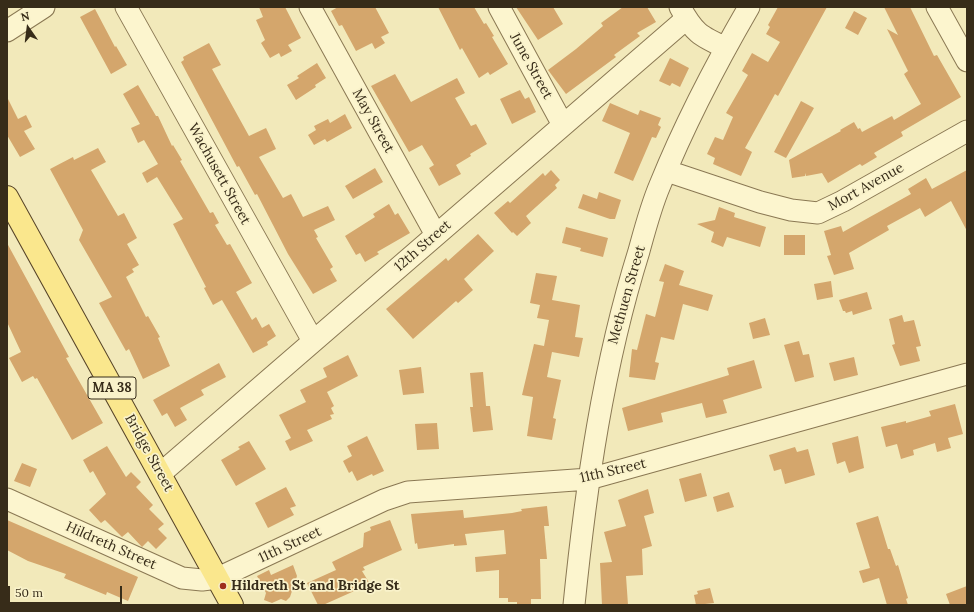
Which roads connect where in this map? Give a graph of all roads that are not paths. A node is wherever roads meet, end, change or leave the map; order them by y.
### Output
1 (126, 7) edge
2 (310, 7) edge
3 (499, 7) edge
4 (750, 7) edge
5 (937, 7) edge
6 (40, 8) edge
7 (683, 13) edge
8 (7, 31) edge
9 (726, 48) junction
10 (967, 60) edge
11 (563, 125) junction
12 (967, 130) edge
13 (667, 171) junction
14 (7, 197) edge
15 (436, 235) junction
16 (313, 341) junction
17 (967, 374) edge
18 (160, 474) junction
19 (589, 479) junction
20 (7, 499) edge
21 (218, 578) junction
22 (232, 605) edge
23 (574, 605) edge

1 - 16 street, Wachusett Street
2 - 15 street, May Street
3 - 11 street, June Street
4 - 9 street, Methuen Street
5 - 10 street
6 - 8 street
7 - 9 street
7 - 11 street, 12th Street
9 - 13 street, Methuen Street
11 - 15 street, 12th Street
12 - 13 street, Mort Avenue
13 - 19 street, Methuen Street
14 - 18 main road, Bridge Street / MA 38
15 - 16 street, 12th Street
16 - 18 street, 12th Street
17 - 19 street, 11th Street
18 - 21 main road, Bridge Street / MA 38
19 - 21 street, 11th Street
19 - 23 street, Methuen Street
20 - 21 street, Hildreth Street
21 - 22 main road, Bridge Street / MA 38

